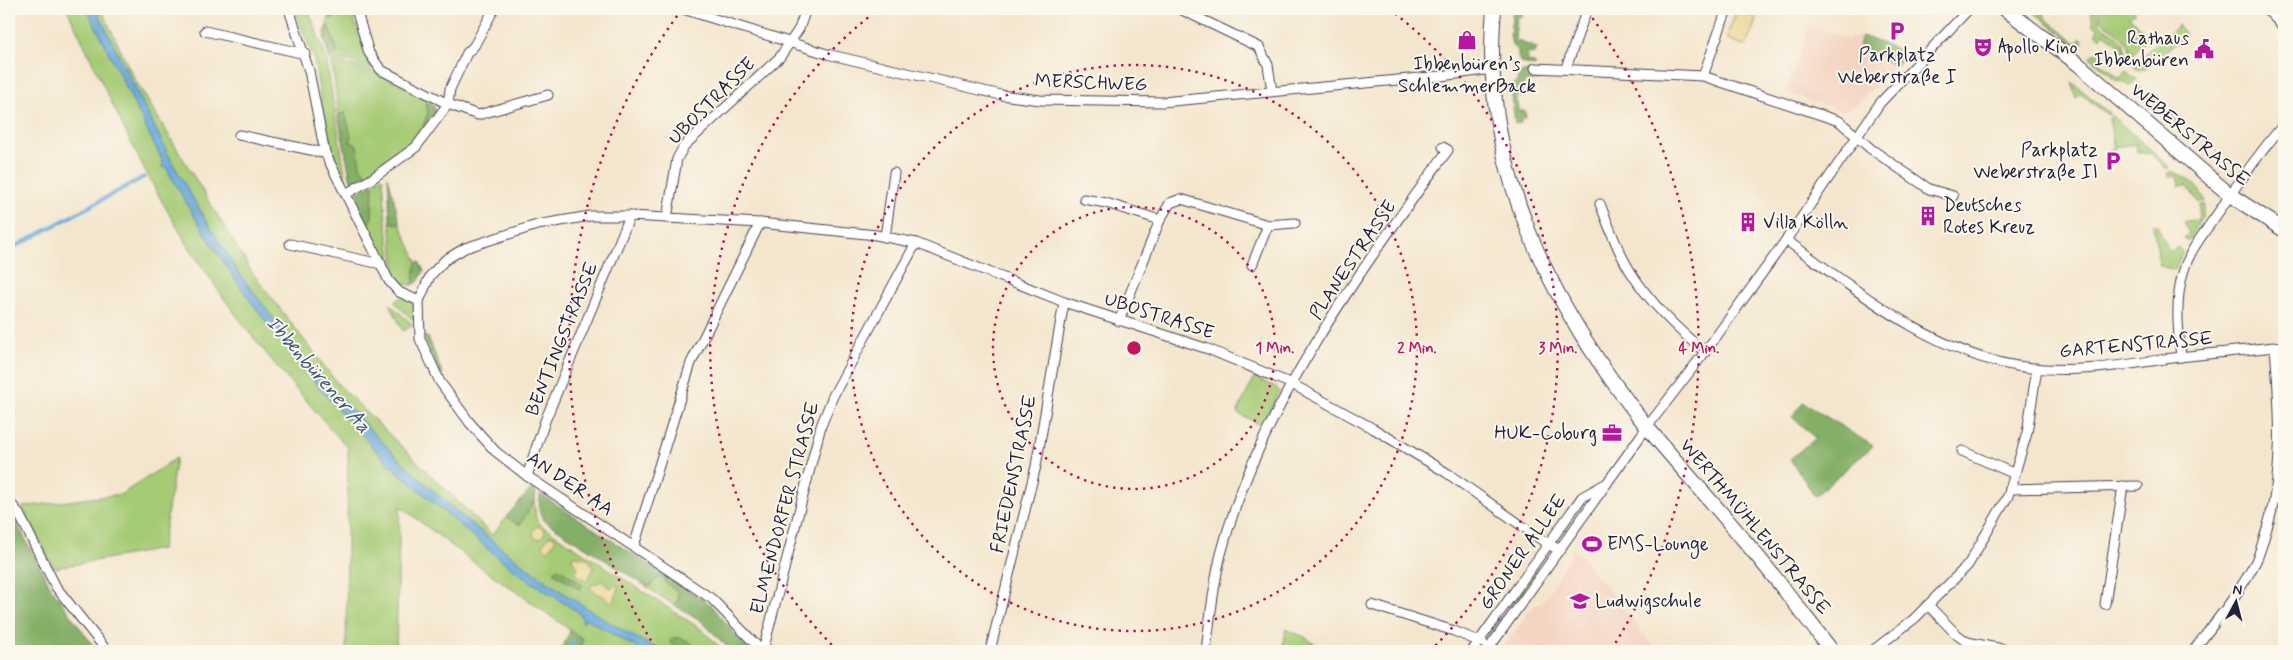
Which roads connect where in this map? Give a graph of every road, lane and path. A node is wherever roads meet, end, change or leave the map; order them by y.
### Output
1 (289, 9) edge
2 (356, 9) edge
3 (494, 9) edge
4 (683, 9) edge
5 (806, 9) edge
6 (1180, 9) edge
7 (1494, 9) edge
8 (1587, 9) edge
9 (1727, 9) edge
10 (1969, 9) edge
11 (2004, 9) edge
12 (2266, 9) edge
13 (699, 11) edge
14 (2284, 27) edge
15 (205, 31) dead end
16 (791, 43) junction
17 (305, 54) junction
18 (1535, 68) dead end
19 (1566, 68) junction
20 (1492, 69) junction
21 (1703, 76) junction
22 (1272, 91) junction
23 (548, 95) dead end
24 (448, 104) junction
25 (2284, 124) edge
26 (239, 135) dead end
27 (1858, 136) junction
28 (1443, 147) dead end
29 (325, 153) junction
30 (894, 173) dead end
31 (346, 194) junction
32 (2230, 195) junction
33 (1953, 196) dead end
34 (1084, 199) dead end
35 (1600, 204) dead end
36 (630, 216) junction
37 (667, 218) junction
38 (1160, 220) junction
39 (760, 223) junction
40 (1295, 223) dead end
41 (1268, 225) junction
42 (2284, 230) edge
43 (885, 237) junction
44 (1786, 240) junction
45 (916, 243) junction
46 (290, 244) dead end
47 (381, 264) junction
48 (1252, 265) dead end
49 (419, 301) junction
50 (1064, 302) junction
51 (1119, 321) junction
52 (2280, 347) edge
53 (1705, 352) junction
54 (2181, 357) junction
55 (2036, 368) junction
56 (1292, 384) junction
57 (1648, 427) junction
58 (1962, 451) dead end
59 (2015, 474) junction
60 (528, 476) junction
61 (1610, 482) junction
62 (2123, 486) junction
63 (2138, 486) dead end
64 (2010, 489) junction
65 (9, 504) edge
66 (1549, 545) junction
67 (634, 546) junction
68 (1561, 550) junction
69 (2106, 604) dead end
70 (1372, 605) dead end
71 (1928, 605) junction
72 (1479, 642) junction
73 (1489, 649) edge
74 (106, 651) edge
75 (763, 651) edge
76 (990, 651) edge
77 (1206, 651) edge
78 (1472, 651) edge
79 (1832, 651) edge
80 (1872, 651) edge
81 (2012, 651) edge
82 (2193, 651) edge

1 - 17 street
2 - 24 street
3 - 24 street
4 - 13 street, MERSCHWEG
5 - 16 street, UBOSTRASSE
6 - 22 street
7 - 20 main road, WERTHMÜHLENSTRASSE
8 - 19 street
9 - 21 street
10 - 27 street, GRONER ALLEE
11 - 32 main road, WEBERSTRASSE
12 - 14 street
13 - 16 street, MERSCHWEG
15 - 17 street
16 - 22 street, MERSCHWEG
16 - 37 street, UBOSTRASSE
17 - 29 street
18 - 19 street
19 - 21 street
20 - 22 street, MERSCHWEG
20 - 57 main road, WERTHMÜHLENSTRASSE
21 - 27 street
23 - 24 street
24 - 31 street
25 - 32 street
26 - 29 street
27 - 33 street
27 - 44 street, GRONER ALLEE
28 - 56 street, PLANESTRASSE
29 - 31 street
30 - 43 street
31 - 47 street
32 - 42 main road, WEBERSTRASSE
32 - 54 street
34 - 38 street
35 - 53 street
36 - 37 street, UBOSTRASSE
36 - 49 street, UBOSTRASSE
36 - 60 street, BENTINGSTRASSE
37 - 39 street, UBOSTRASSE
38 - 41 street
38 - 51 street
39 - 43 street, UBOSTRASSE
39 - 67 street
40 - 41 street
41 - 48 street
43 - 45 street, UBOSTRASSE
44 - 53 street, GRONER ALLEE
44 - 55 street, GARTENSTRASSE
45 - 50 street, UBOSTRASSE
45 - 75 street, ELMENDORFER STRASSE
46 - 47 street
47 - 49 street
49 - 60 street, AN DER AA
50 - 51 street, UBOSTRASSE
50 - 76 street, FRIEDENSTRASSE
51 - 56 street, UBOSTRASSE
52 - 54 street, GARTENSTRASSE
52 - 82 street
53 - 57 street, GRONER ALLEE
54 - 55 street, GARTENSTRASSE
55 - 59 street
56 - 66 street, UBOSTRASSE
56 - 77 street, PLANESTRASSE
57 - 61 street, GRONER ALLEE
57 - 79 main road, WERTHMÜHLENSTRASSE
58 - 59 street
59 - 64 street
60 - 67 street, AN DER AA
61 - 66 street, GRONER ALLEE
61 - 68 street, GRONER ALLEE
62 - 63 street
62 - 64 street
62 - 69 street
64 - 71 street
65 - 74 street
66 - 68 street, UBOSTRASSE
66 - 72 street, GRONER ALLEE
67 - 75 street, AN DER AA
68 - 73 street, GRONER ALLEE
70 - 72 street
71 - 80 street
71 - 81 street
72 - 73 street
72 - 78 street, GRONER ALLEE

